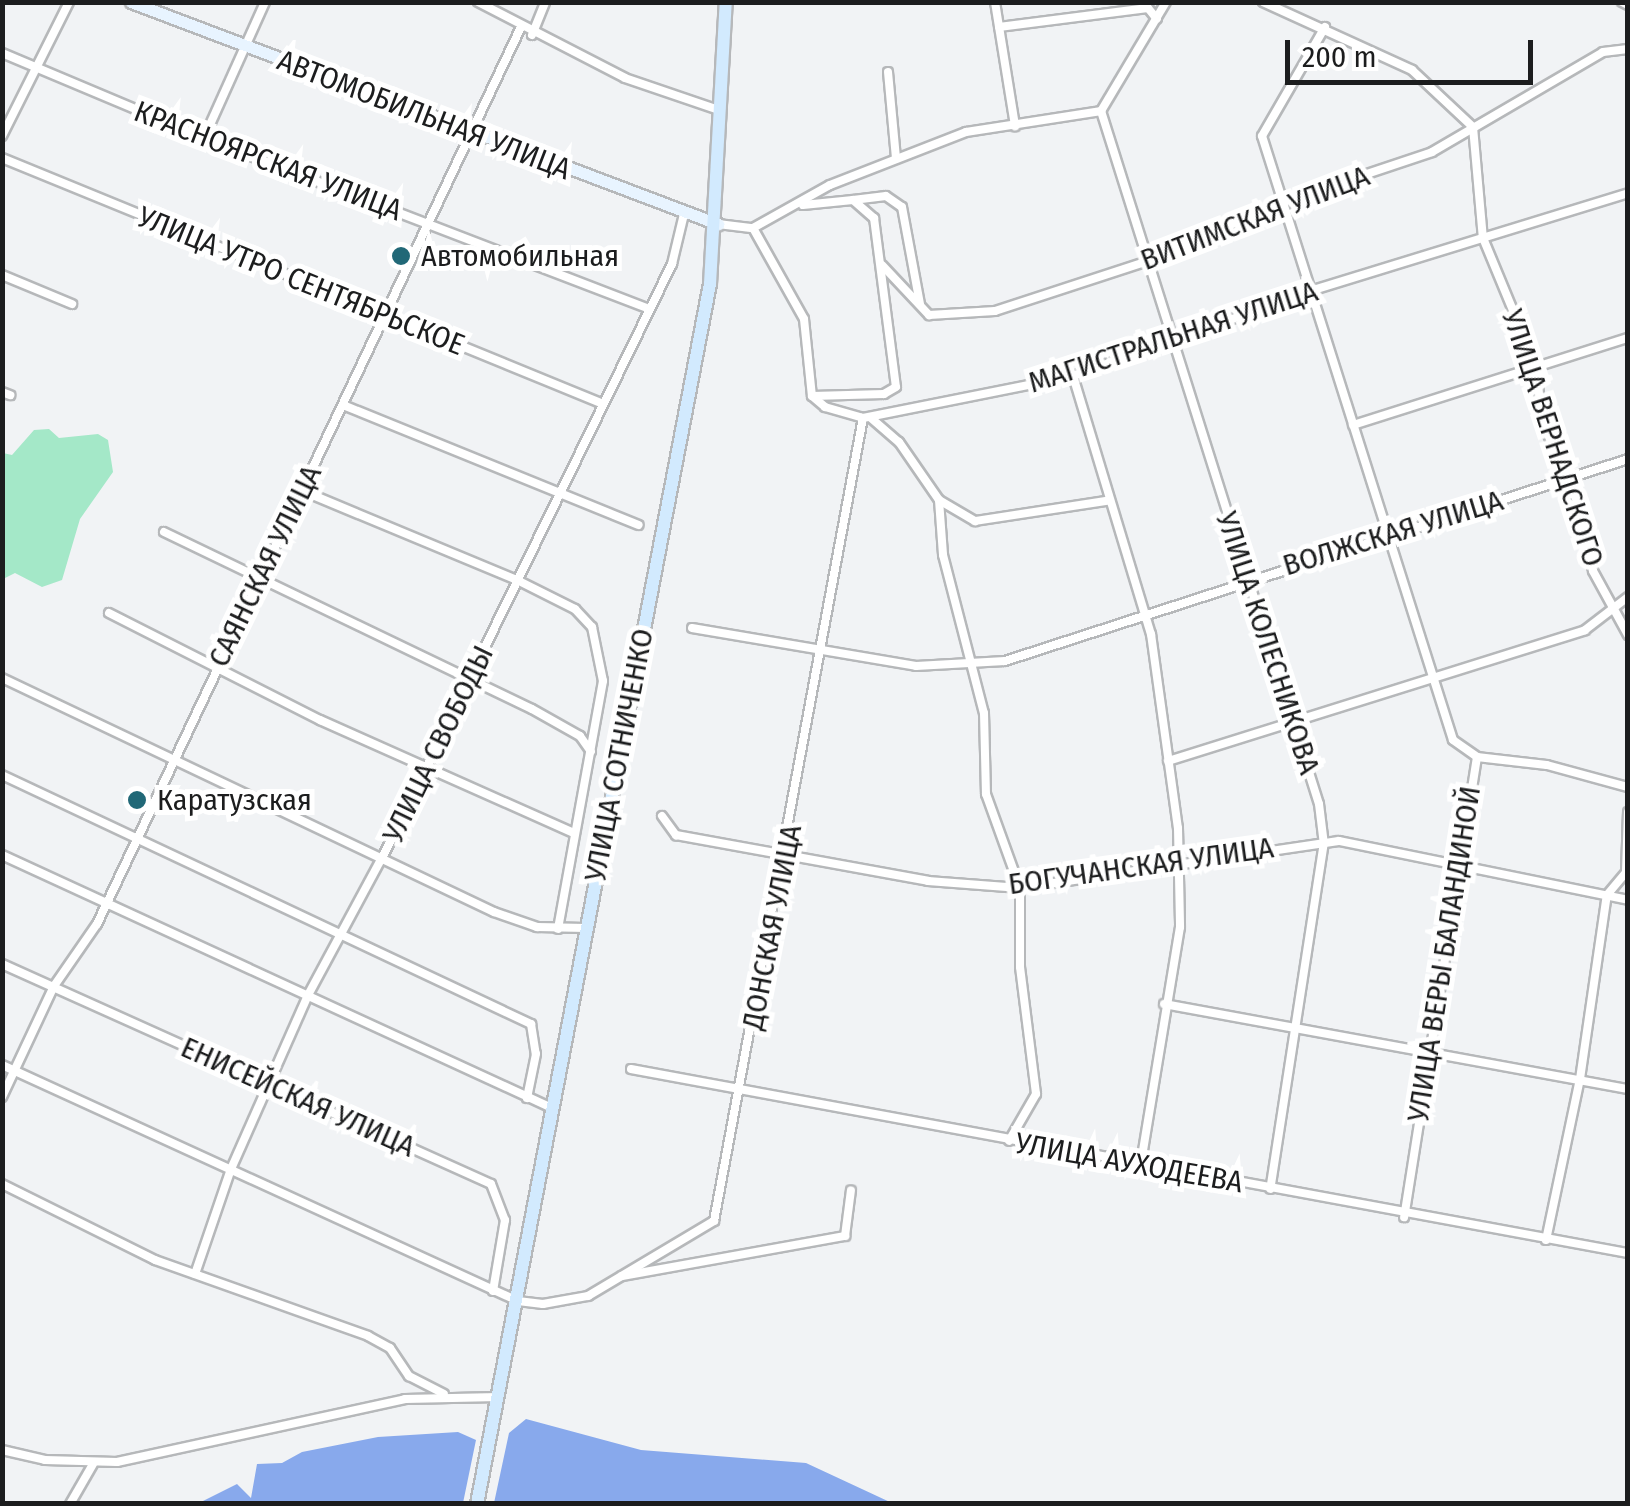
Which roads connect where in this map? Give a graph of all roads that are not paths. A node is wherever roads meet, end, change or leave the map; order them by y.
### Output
1 (68, 2) edge
2 (131, 2) edge
3 (265, 2) edge
4 (478, 2) edge
5 (545, 2) edge
6 (726, 2) edge
7 (996, 2) edge
8 (1166, 2) edge
9 (1264, 2) edge
10 (1157, 19) junction
11 (999, 27) junction
12 (1325, 27) junction
13 (520, 29) junction
14 (532, 35) junction
15 (247, 48) junction
16 (1628, 49) edge
17 (2, 53) edge
18 (36, 68) junction
19 (888, 72) dead end
20 (724, 110) junction
21 (1101, 111) junction
22 (1015, 126) junction
23 (1472, 126) junction
24 (471, 133) junction
25 (2, 136) edge
26 (204, 138) junction
27 (2, 158) edge
28 (896, 159) junction
29 (1628, 193) edge
30 (854, 200) junction
31 (1280, 203) junction
32 (803, 206) junction
33 (684, 214) junction
34 (429, 224) junction
35 (718, 224) junction
36 (754, 228) junction
37 (1483, 238) junction
38 (1148, 260) junction
39 (882, 265) junction
40 (2, 275) edge
41 (1307, 292) junction
42 (72, 304) dead end
43 (647, 308) junction
44 (920, 308) junction
45 (388, 315) junction
46 (1172, 337) junction
47 (1628, 338) edge
48 (1536, 366) junction
49 (1072, 376) junction
50 (812, 396) junction
51 (601, 403) junction
52 (343, 405) junction
53 (867, 418) junction
54 (1353, 424) junction
55 (1628, 459) edge
56 (1565, 480) junction
57 (557, 488) junction
58 (303, 490) junction
59 (939, 500) junction
60 (1106, 501) junction
61 (639, 525) dead end
62 (164, 532) dead end
63 (1390, 534) junction
64 (1246, 578) junction
65 (258, 579) junction
66 (517, 580) junction
67 (1628, 597) edge
68 (1616, 607) junction
69 (109, 613) dead end
70 (1146, 618) junction
71 (692, 628) dead end
72 (1628, 635) edge
73 (824, 650) junction
74 (970, 665) junction
75 (215, 667) junction
76 (1433, 677) junction
77 (2, 678) edge
78 (469, 678) junction
79 (1293, 720) junction
80 (592, 752) junction
81 (172, 757) junction
82 (1476, 757) junction
83 (1168, 761) junction
84 (428, 766) junction
85 (2, 775) edge
86 (1628, 787) edge
87 (1628, 812) edge
88 (662, 816) dead end
89 (572, 832) junction
90 (134, 842) junction
91 (1324, 842) junction
92 (2, 854) edge
93 (785, 855) junction
94 (383, 856) junction
95 (1181, 862) junction
96 (1457, 868) junction
97 (1020, 888) junction
98 (1607, 895) junction
99 (1628, 900) edge
100 (104, 902) junction
101 (586, 928) junction
102 (558, 929) junction
103 (340, 938) junction
104 (2, 964) edge
105 (54, 986) junction
106 (308, 995) junction
107 (1164, 1004) junction
108 (1297, 1026) junction
109 (1426, 1053) junction
110 (2, 1065) edge
111 (631, 1069) dead end
112 (14, 1070) junction
113 (1580, 1079) junction
114 (268, 1084) junction
115 (1628, 1088) edge
116 (741, 1094) junction
117 (2, 1097) edge
118 (527, 1098) junction
119 (552, 1108) junction
120 (1010, 1141) junction
121 (1140, 1168) junction
122 (230, 1169) junction
123 (2, 1184) edge
124 (1270, 1189) junction
125 (851, 1190) dead end
126 (1404, 1217) junction
127 (1546, 1240) junction
128 (1628, 1253) edge
129 (194, 1274) junction
130 (617, 1276) junction
131 (492, 1291) junction
132 (518, 1301) junction
133 (448, 1396) junction
134 (498, 1397) junction
135 (2, 1450) edge
136 (93, 1464) junction
137 (70, 1504) edge
138 (478, 1504) edge

1 - 18 street
2 - 15 street, АВТОМОБИЛЬНАЯ УЛИЦА
3 - 15 street
4 - 13 street
5 - 14 street
6 - 20 main road, УЛИЦА СОТНИЧЕНКО
7 - 11 street
8 - 10 street
9 - 12 street
10 - 11 street
10 - 21 street
11 - 22 street
12 - 23 street
12 - 31 street, УЛИЦА ВЕРЫ БАЛАНДИНОЙ
13 - 14 street
13 - 24 street, САЯНСКАЯ УЛИЦА
14 - 20 street
15 - 24 street, АВТОМОБИЛЬНАЯ УЛИЦА
15 - 26 street
16 - 23 street, ВИТИМСКАЯ УЛИЦА
17 - 18 street, КРАСНОЯРСКАЯ УЛИЦА
18 - 25 street
18 - 26 street, КРАСНОЯРСКАЯ УЛИЦА
19 - 28 street
20 - 35 main road, УЛИЦА СОТНИЧЕНКО
21 - 22 street
21 - 38 street, УЛИЦА КОЛЕСНИКОВА
22 - 28 street
23 - 31 street, ВИТИМСКАЯ УЛИЦА
23 - 37 street, УЛИЦА ВЕРНАДСКОГО
24 - 33 street, АВТОМОБИЛЬНАЯ УЛИЦА
24 - 34 street, САЯНСКАЯ УЛИЦА
26 - 34 street, КРАСНОЯРСКАЯ УЛИЦА
27 - 45 street, УЛИЦА УТРО СЕНТЯБРЬСКОЕ
28 - 32 street
29 - 37 street, МАГИСТРАЛЬНАЯ УЛИЦА
30 - 32 street
30 - 39 street
30 - 44 street
31 - 38 street, ВИТИМСКАЯ УЛИЦА
31 - 41 street, УЛИЦА ВЕРЫ БАЛАНДИНОЙ
32 - 36 street
33 - 35 street, АВТОМОБИЛЬНАЯ УЛИЦА
33 - 43 street, УЛИЦА СВОБОДЫ
34 - 43 street, КРАСНОЯРСКАЯ УЛИЦА
34 - 45 street, САЯНСКАЯ УЛИЦА
35 - 36 street
35 - 101 main road, УЛИЦА СОТНИЧЕНКО
36 - 50 street
37 - 41 street, МАГИСТРАЛЬНАЯ УЛИЦА
37 - 48 street, УЛИЦА ВЕРНАДСКОГО
38 - 44 street, ВИТИМСКАЯ УЛИЦА
38 - 46 street, УЛИЦА КОЛЕСНИКОВА
39 - 44 street
39 - 50 street
40 - 42 street
41 - 46 street, МАГИСТРАЛЬНАЯ УЛИЦА
41 - 54 street, УЛИЦА ВЕРЫ БАЛАНДИНОЙ
43 - 51 street, УЛИЦА СВОБОДЫ
45 - 51 street, УЛИЦА УТРО СЕНТЯБРЬСКОЕ
45 - 52 street, САЯНСКАЯ УЛИЦА
46 - 49 street, МАГИСТРАЛЬНАЯ УЛИЦА
46 - 64 street, УЛИЦА КОЛЕСНИКОВА
47 - 48 street
48 - 54 street
48 - 56 street, УЛИЦА ВЕРНАДСКОГО
49 - 53 street, МАГИСТРАЛЬНАЯ УЛИЦА
49 - 60 street
50 - 53 street
51 - 57 street, УЛИЦА СВОБОДЫ
52 - 57 street
52 - 58 street, САЯНСКАЯ УЛИЦА
53 - 59 street
53 - 73 street, ДОНСКАЯ УЛИЦА
54 - 63 street, УЛИЦА ВЕРЫ БАЛАНДИНОЙ
55 - 56 street, ВОЛЖСКАЯ УЛИЦА
56 - 63 street, ВОЛЖСКАЯ УЛИЦА
56 - 68 street, УЛИЦА ВЕРНАДСКОГО
57 - 61 street
57 - 66 street, УЛИЦА СВОБОДЫ
58 - 65 street, САЯНСКАЯ УЛИЦА
58 - 66 street
59 - 60 street
59 - 74 street
60 - 70 street
62 - 65 street
63 - 64 street, ВОЛЖСКАЯ УЛИЦА
63 - 76 street, УЛИЦА ВЕРЫ БАЛАНДИНОЙ
64 - 70 street, ВОЛЖСКАЯ УЛИЦА
64 - 79 street, УЛИЦА КОЛЕСНИКОВА
65 - 75 street, САЯНСКАЯ УЛИЦА
65 - 78 street
66 - 78 street, УЛИЦА СВОБОДЫ
66 - 80 street
67 - 68 street
68 - 72 street, УЛИЦА ВЕРНАДСКОГО
68 - 76 street
69 - 75 street
70 - 74 street, ВОЛЖСКАЯ УЛИЦА
70 - 83 street
71 - 73 street, ВОЛЖСКАЯ УЛИЦА
73 - 74 street, ВОЛЖСКАЯ УЛИЦА
73 - 93 street, ДОНСКАЯ УЛИЦА
74 - 97 street
75 - 81 street, САЯНСКАЯ УЛИЦА
75 - 84 street
76 - 79 street
76 - 82 street, УЛИЦА ВЕРЫ БАЛАНДИНОЙ
77 - 81 street
78 - 80 street
78 - 84 street, УЛИЦА СВОБОДЫ
79 - 83 street
79 - 91 street, УЛИЦА КОЛЕСНИКОВА
80 - 89 street
81 - 90 street, САЯНСКАЯ УЛИЦА
81 - 94 street
82 - 86 street
82 - 96 street, УЛИЦА ВЕРЫ БАЛАНДИНОЙ
83 - 95 street
84 - 89 street
84 - 94 street, УЛИЦА СВОБОДЫ
85 - 90 street
87 - 98 street
88 - 93 street, БОГУЧАНСКАЯ УЛИЦА
89 - 102 street
90 - 100 street, САЯНСКАЯ УЛИЦА
90 - 103 street
91 - 95 street, БОГУЧАНСКАЯ УЛИЦА
91 - 96 street, БОГУЧАНСКАЯ УЛИЦА
91 - 108 street, УЛИЦА КОЛЕСНИКОВА
92 - 100 street
93 - 97 street, БОГУЧАНСКАЯ УЛИЦА
93 - 116 street, ДОНСКАЯ УЛИЦА
94 - 102 street
94 - 103 street, УЛИЦА СВОБОДЫ
95 - 97 street, БОГУЧАНСКАЯ УЛИЦА
95 - 107 street
96 - 98 street, БОГУЧАНСКАЯ УЛИЦА
96 - 109 street, УЛИЦА ВЕРЫ БАЛАНДИНОЙ
97 - 120 street
98 - 99 street, БОГУЧАНСКАЯ УЛИЦА
98 - 113 street
100 - 105 street, САЯНСКАЯ УЛИЦА
100 - 106 street
101 - 102 street
101 - 119 main road, УЛИЦА СОТНИЧЕНКО
103 - 106 street, УЛИЦА СВОБОДЫ
103 - 118 street
104 - 105 street, ЕНИСЕЙСКАЯ УЛИЦА
105 - 112 street, САЯНСКАЯ УЛИЦА
105 - 114 street, ЕНИСЕЙСКАЯ УЛИЦА
106 - 114 street, УЛИЦА СВОБОДЫ
106 - 118 street
107 - 108 street
107 - 121 street
108 - 109 street
108 - 124 street, УЛИЦА КОЛЕСНИКОВА
109 - 113 street
109 - 126 street, УЛИЦА ВЕРЫ БАЛАНДИНОЙ
110 - 112 street
111 - 116 street, УЛИЦА АУХОДЕЕВА
112 - 117 street, САЯНСКАЯ УЛИЦА
112 - 122 street
113 - 115 street
113 - 127 street
114 - 122 street, УЛИЦА СВОБОДЫ
114 - 131 street, ЕНИСЕЙСКАЯ УЛИЦА
116 - 120 street, УЛИЦА АУХОДЕЕВА
116 - 130 street, ДОНСКАЯ УЛИЦА
118 - 119 street
119 - 132 main road, УЛИЦА СОТНИЧЕНКО
120 - 121 street, УЛИЦА АУХОДЕЕВА
121 - 124 street, УЛИЦА АУХОДЕЕВА
122 - 129 street, УЛИЦА СВОБОДЫ
122 - 131 street
123 - 129 street
124 - 126 street, УЛИЦА АУХОДЕЕВА
125 - 130 street
126 - 127 street, УЛИЦА АУХОДЕЕВА
127 - 128 street, УЛИЦА АУХОДЕЕВА
129 - 133 street
130 - 132 street, ДОНСКАЯ УЛИЦА
131 - 132 street
132 - 134 main road, УЛИЦА СОТНИЧЕНКО
133 - 134 street
133 - 136 street
134 - 138 main road, УЛИЦА СОТНИЧЕНКО
135 - 136 street
136 - 137 street

